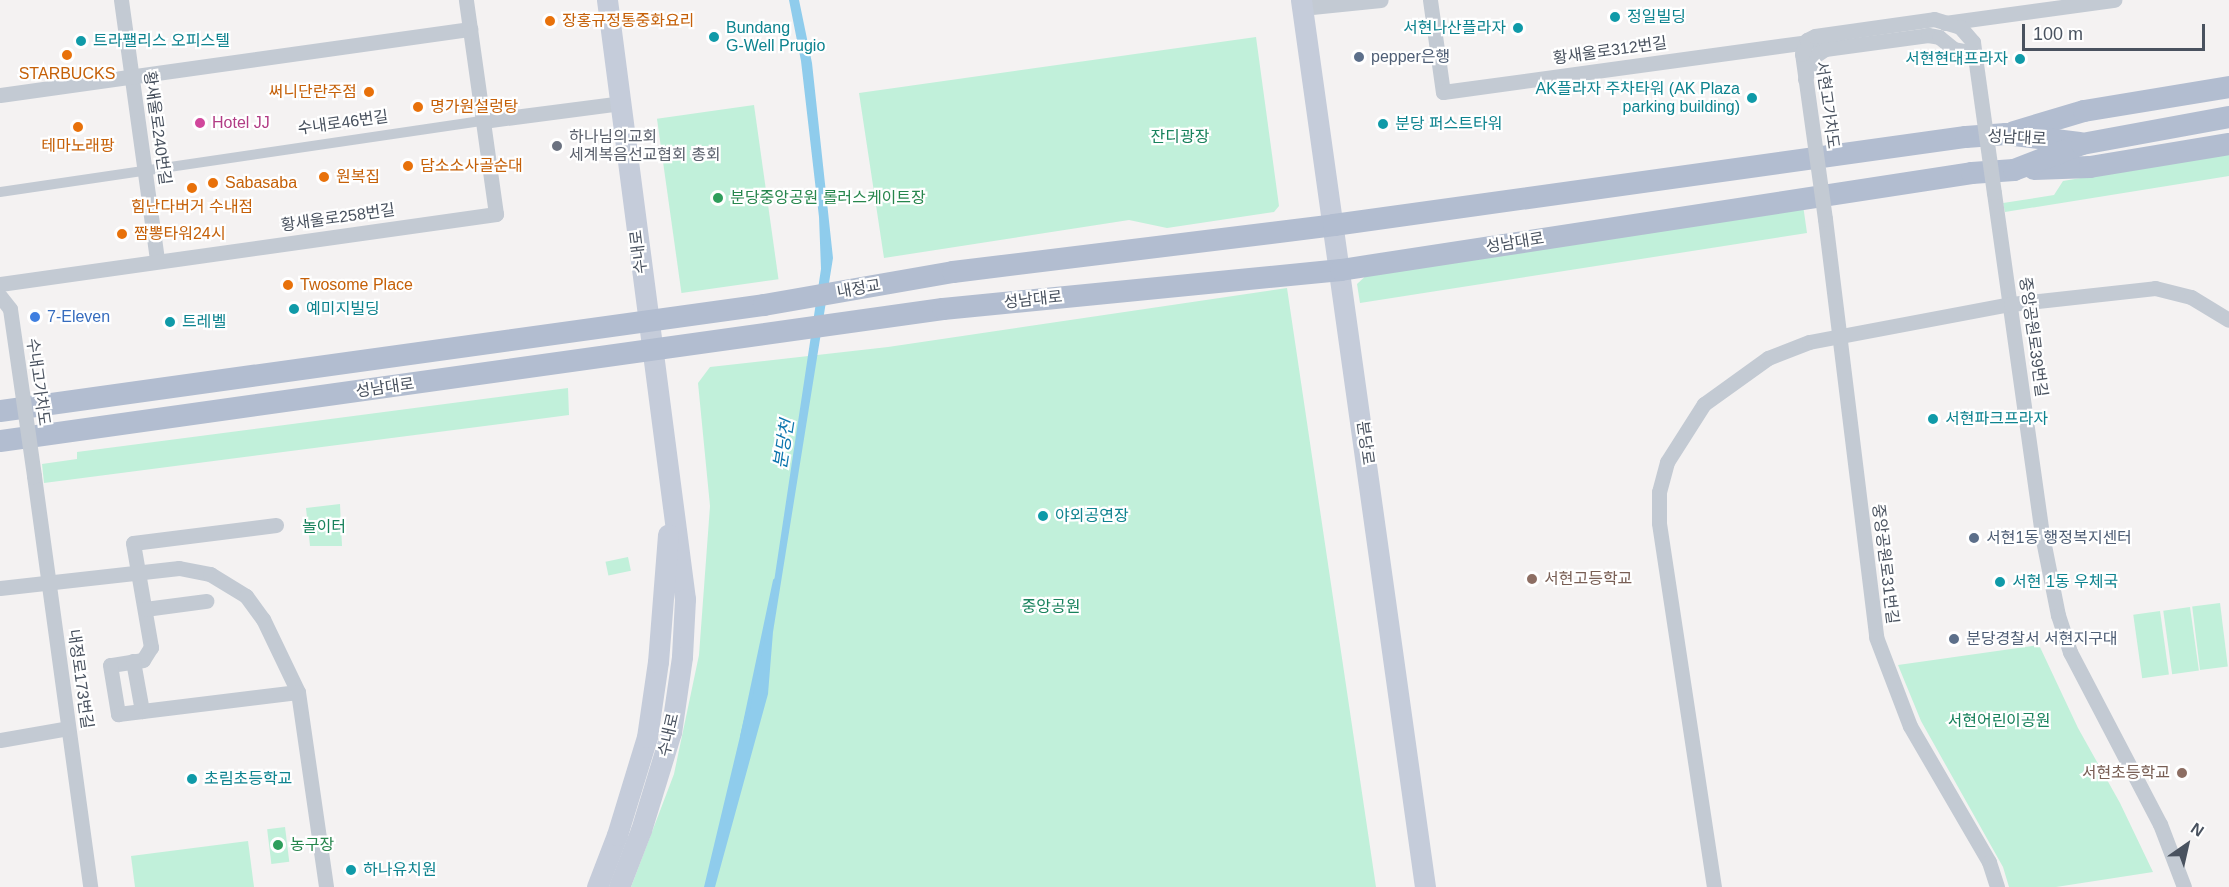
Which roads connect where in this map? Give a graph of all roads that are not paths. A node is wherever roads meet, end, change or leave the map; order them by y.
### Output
1 (121, 0) edge
2 (466, 0) edge
3 (607, 0) edge
4 (1381, 0) edge
5 (1430, 0) edge
6 (2115, 0) edge
7 (1301, 4) edge
8 (470, 29) junction
9 (131, 76) junction
10 (2229, 87) edge
11 (0, 95) edge
12 (621, 103) junction
13 (2229, 117) edge
14 (483, 121) junction
15 (2006, 135) junction
16 (2082, 144) junction
17 (2229, 144) edge
18 (144, 170) junction
19 (2014, 170) junction
20 (0, 192) edge
21 (1994, 193) joint
22 (1824, 219) joint
23 (1334, 225) junction
24 (157, 261) junction
25 (1341, 270) junction
26 (953, 272) joint
27 (0, 284) edge
28 (0, 296) edge
29 (2011, 304) junction
30 (764, 305) joint
31 (2229, 320) edge
32 (647, 322) junction
33 (1838, 334) junction
34 (652, 351) junction
35 (0, 411) edge
36 (0, 441) edge
37 (33, 476) joint
38 (671, 504) junction
39 (276, 525) dead end
40 (137, 570) junction
41 (48, 582) junction
42 (0, 588) edge
43 (206, 601) dead end
44 (145, 609) junction
45 (133, 661) junction
46 (298, 692) junction
47 (142, 711) junction
48 (68, 728) junction
49 (0, 740) edge
50 (90, 887) edge
51 (326, 887) edge
52 (597, 887) edge
53 (619, 887) edge
54 (1425, 887) edge
55 (1714, 887) edge
56 (1997, 887) edge
57 (2184, 887) edge

1 - 9 street, 황새울로240번길
2 - 8 street, 황새울로258번길
3 - 12 main road, 수내로
4 - 7 street
5 - 6 street, 황새울로312번길
7 - 23 main road, 분당로
8 - 9 street
8 - 14 street, 황새울로258번길
9 - 11 street
9 - 18 street, 황새울로240번길
10 - 15 main road
12 - 14 street, 수내로46번길
12 - 32 main road, 수내로
13 - 16 main road, 성남대로
14 - 18 street, 수내로46번길
14 - 24 street, 황새울로258번길
15 - 16 main road, 성남대로
15 - 23 main road, 성남대로
16 - 19 main road, 성남대로
17 - 19 main road
18 - 20 street, 수내로46번길
18 - 24 street, 황새울로240번길
19 - 25 main road, 성남대로
21 - 22 street, 서현고가차도, bridge
21 - 29 street, 중앙공원로39번길
22 - 33 street, 중앙공원로31번길
23 - 25 main road, 분당로
23 - 26 main road, 성남대로
24 - 27 street, 황새울로258번길
25 - 34 main road, 성남대로
25 - 54 main road, 분당로
26 - 30 main road, 내정교
28 - 37 street, 수내고가차도, bridge
29 - 31 street
29 - 33 street
29 - 57 street, 중앙공원로39번길
30 - 32 main road, 성남대로
32 - 34 main road, 수내로
32 - 35 main road, 성남대로
33 - 55 street
33 - 56 street, 중앙공원로31번길
34 - 36 main road, 성남대로
34 - 38 main road, 수내로
37 - 41 street, 내정로173번길
38 - 52 main road, 수내로
38 - 53 main road, 수내로
39 - 40 street
40 - 41 street
40 - 44 street
40 - 46 street
41 - 42 street
41 - 48 street, 내정로173번길
43 - 44 street
44 - 45 street
45 - 47 street
45 - 47 street
46 - 47 street
46 - 51 street
48 - 49 street
48 - 50 street, 내정로173번길

